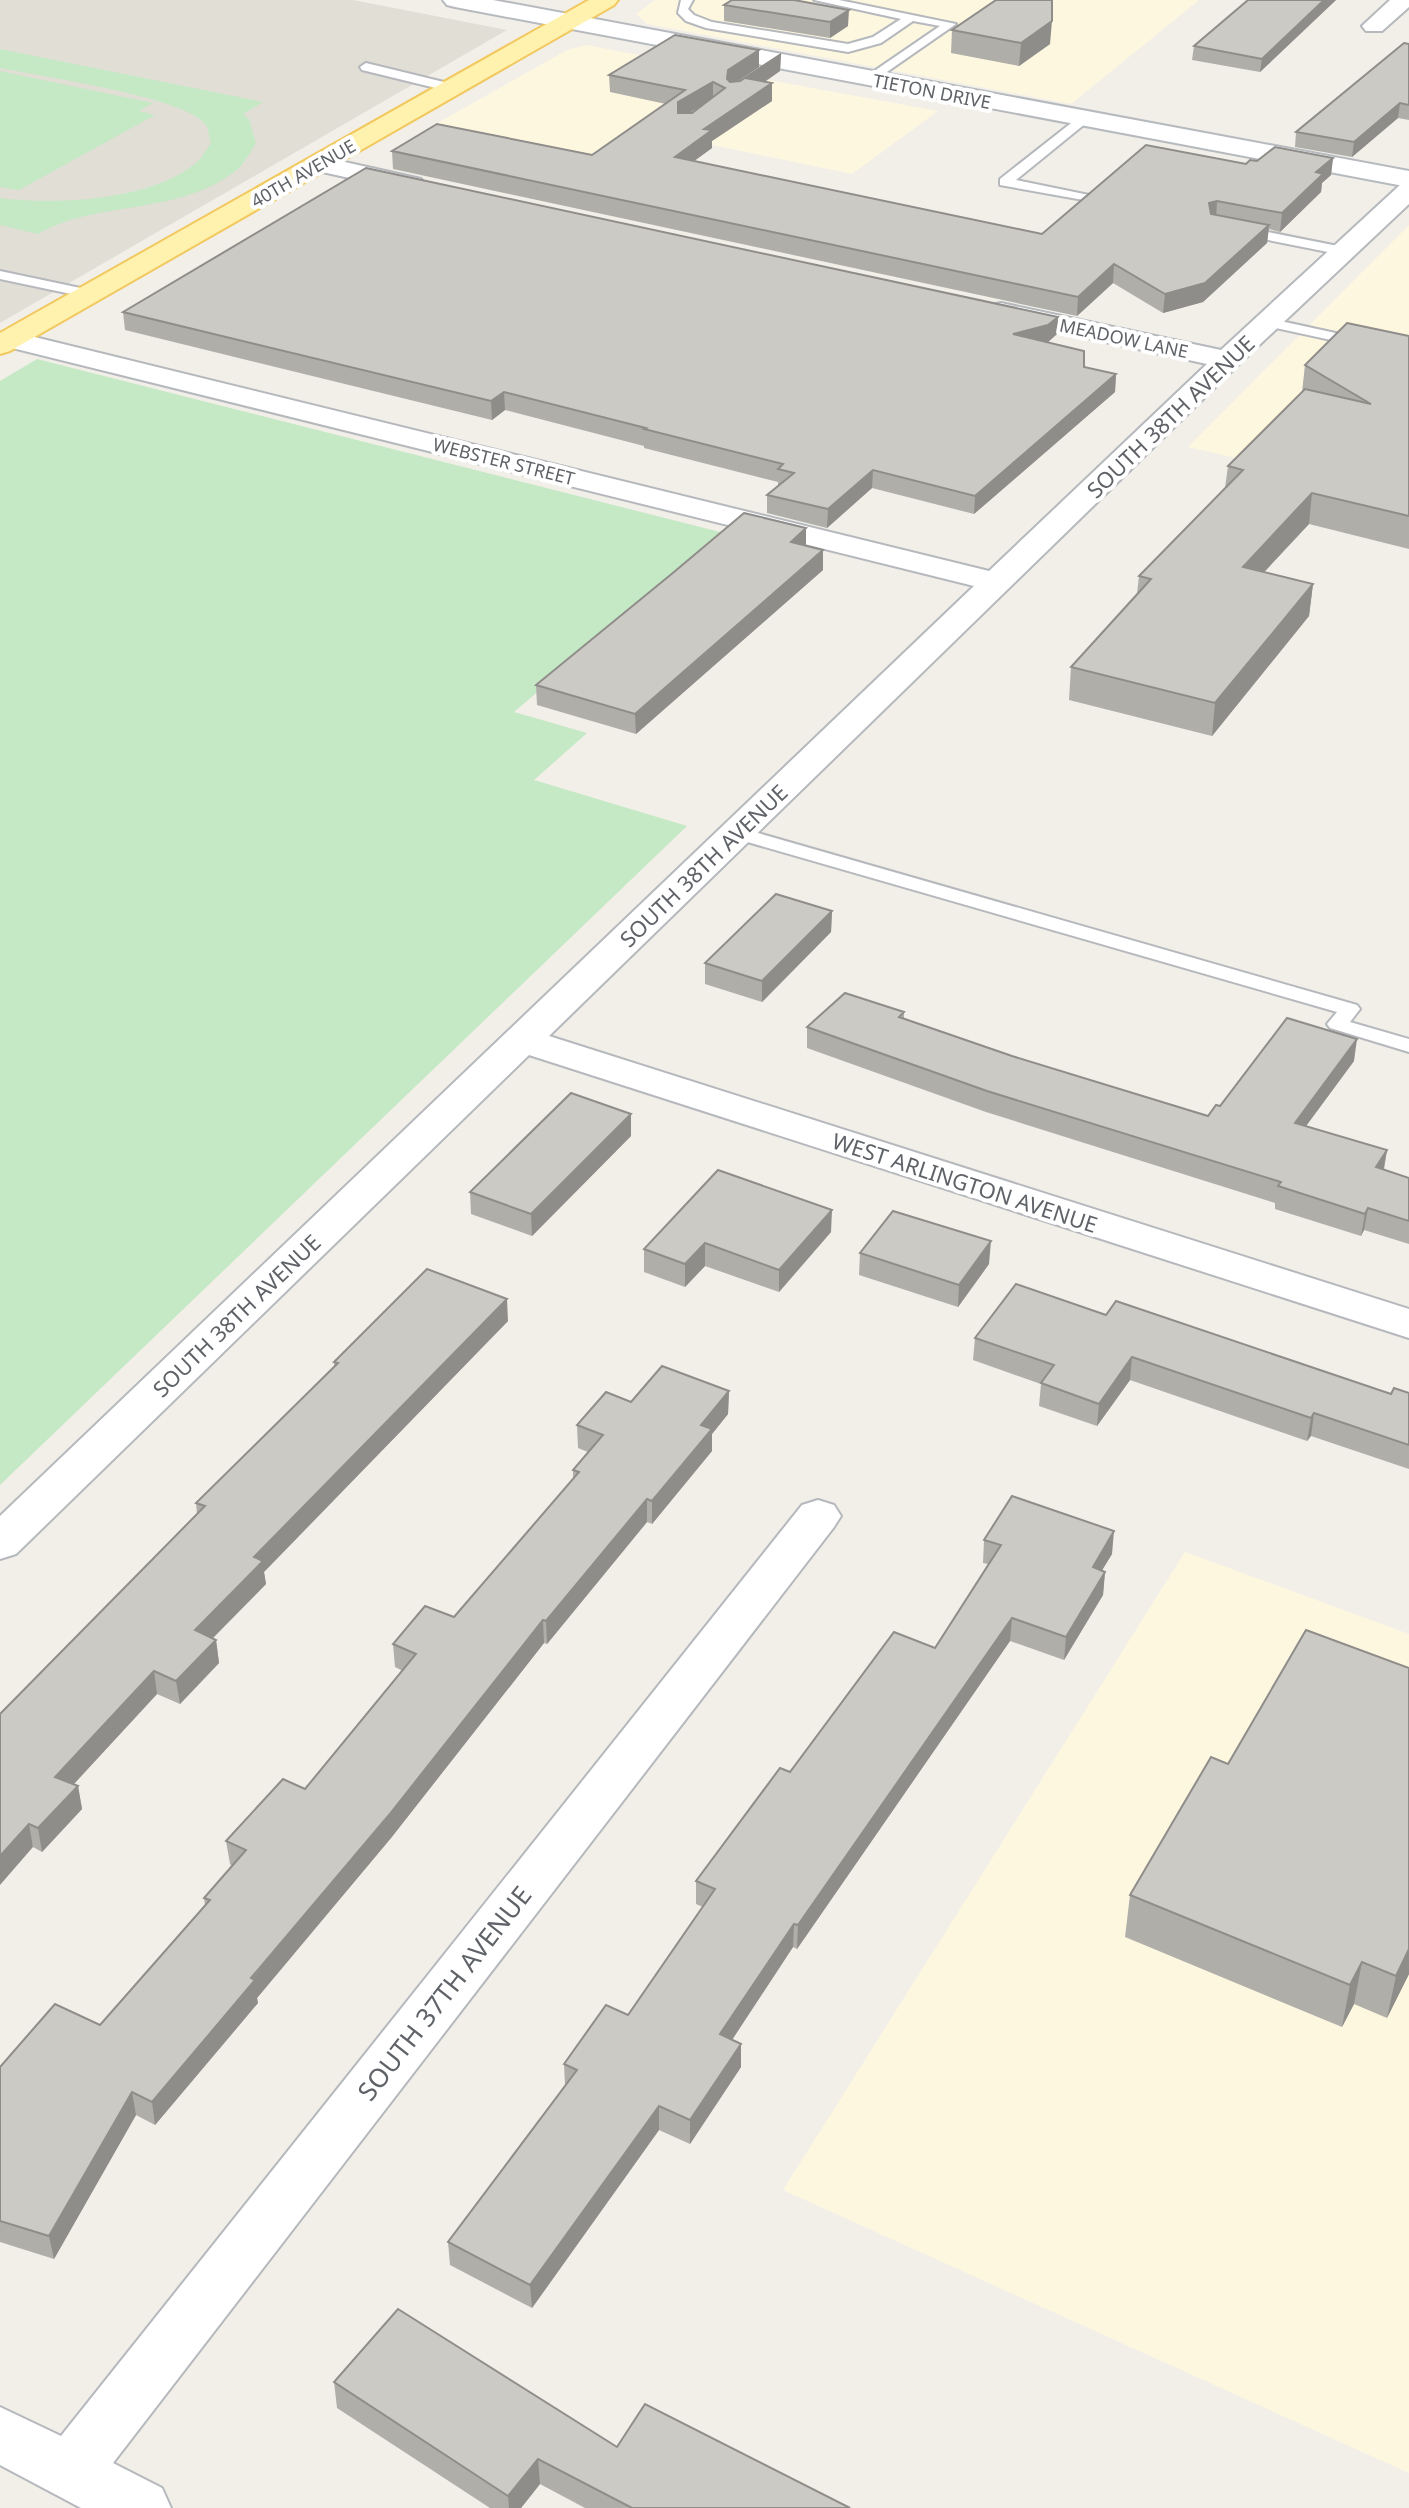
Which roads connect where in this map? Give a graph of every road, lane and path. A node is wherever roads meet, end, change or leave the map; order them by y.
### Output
1 (455, 0) edge
2 (606, 0) edge
3 (687, 0) edge
4 (820, 0) edge
5 (1404, 0) edge
6 (911, 17) junction
7 (570, 22) junction
8 (1374, 26) dead end
9 (366, 67) dead end
10 (871, 79) junction
11 (452, 88) junction
12 (1085, 119) junction
13 (318, 164) junction
14 (1409, 179) edge
15 (435, 189) edge
16 (1409, 190) edge
17 (1084, 198) edge
18 (1229, 228) edge
19 (1343, 251) junction
20 (0, 275) edge
21 (90, 294) junction
22 (978, 306) edge
23 (1267, 322) junction
24 (5, 342) edge
25 (1409, 353) edge
26 (1227, 360) junction
27 (998, 583) junction
28 (737, 833) junction
29 (521, 1040) junction
30 (1409, 1046) edge
31 (1409, 1324) edge
32 (818, 1516) dead end
33 (0, 1543) edge
34 (0, 2434) edge
35 (70, 2471) junction
36 (140, 2508) edge

1 - 7 main road, TIETON DRIVE
2 - 7 main road, 40TH AVENUE
3 - 6 lane
4 - 6 lane
5 - 8 street
6 - 10 lane
7 - 10 main road, TIETON DRIVE
7 - 11 main road, 40TH AVENUE
9 - 11 lane
10 - 12 main road, TIETON DRIVE
11 - 13 main road, 40TH AVENUE
12 - 14 main road, TIETON DRIVE
12 - 17 lane
13 - 15 street
13 - 21 main road, 40TH AVENUE
16 - 19 street, SOUTH 38TH AVENUE
18 - 19 lane
19 - 23 street, SOUTH 38TH AVENUE
20 - 21 lane
21 - 24 main road, 40TH AVENUE
22 - 26 street, MEADOW LANE
23 - 25 lane
23 - 26 street, SOUTH 38TH AVENUE
24 - 27 street, WEBSTER STREET
26 - 27 street, SOUTH 38TH AVENUE
27 - 28 street, SOUTH 38TH AVENUE
28 - 29 street, SOUTH 38TH AVENUE
28 - 30 lane
29 - 31 street, WEST ARLINGTON AVENUE
29 - 33 street, SOUTH 38TH AVENUE
32 - 35 street, SOUTH 37TH AVENUE
34 - 35 street
35 - 36 street

